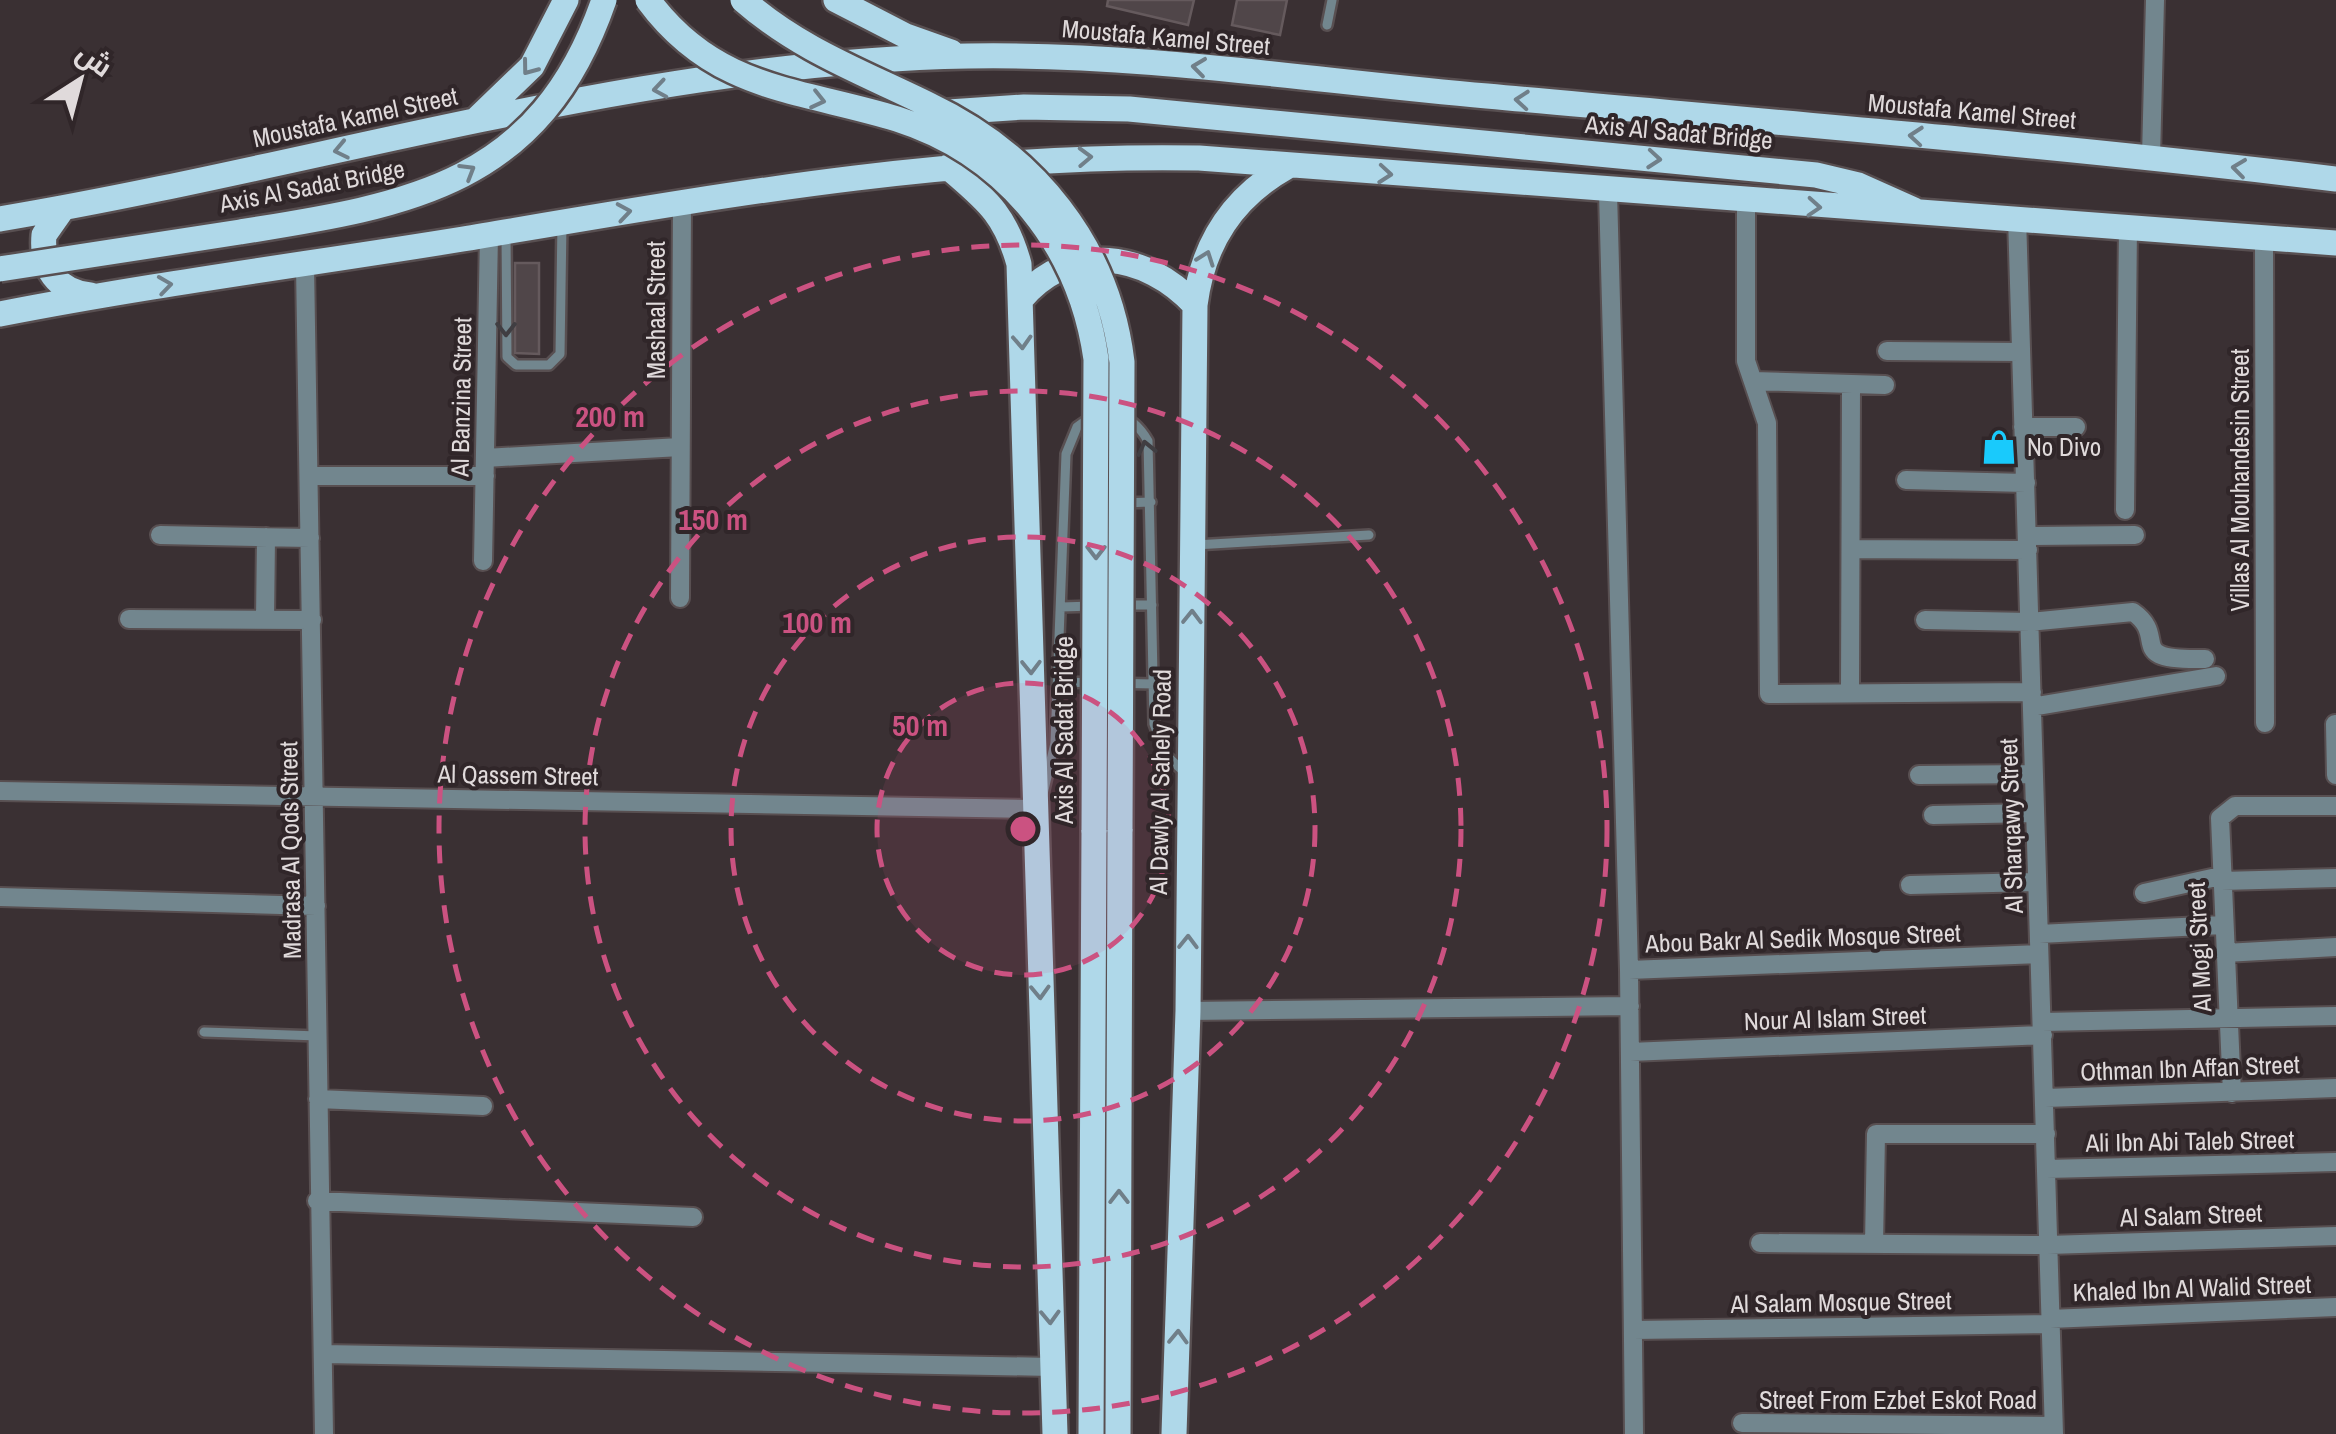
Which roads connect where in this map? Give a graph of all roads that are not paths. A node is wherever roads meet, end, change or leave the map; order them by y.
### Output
1 (566, 0) edge
2 (604, 0) edge
3 (648, 0) edge
4 (743, 0) edge
5 (836, 0) edge
6 (1332, 0) edge
7 (2155, 0) edge
8 (1327, 25) dead end
9 (965, 56) junction
10 (894, 118) junction
11 (473, 122) junction
12 (2151, 157) junction
13 (1288, 166) junction
14 (948, 167) junction
15 (2336, 179) edge
16 (1608, 192) junction
17 (682, 202) junction
18 (1746, 202) junction
19 (63, 208) junction
20 (1924, 215) junction
21 (2017, 216) junction
22 (0, 219) edge
23 (562, 222) junction
24 (2128, 226) junction
25 (498, 233) junction
26 (2264, 236) junction
27 (2336, 243) edge
28 (305, 265) junction
29 (0, 269) edge
30 (103, 294) junction
31 (1021, 299) junction
32 (1196, 304) junction
33 (0, 314) edge
34 (1887, 351) dead end
35 (2021, 352) junction
36 (1753, 382) junction
37 (1851, 385) junction
38 (1885, 385) dead end
39 (2024, 426) junction
40 (2076, 426) dead end
41 (680, 447) junction
42 (485, 467) junction
43 (309, 476) junction
44 (1906, 480) dead end
45 (2026, 483) junction
46 (1151, 502) junction
47 (1064, 505) junction
48 (2125, 510) dead end
49 (1369, 534) dead end
50 (160, 535) dead end
51 (2135, 535) dead end
52 (266, 537) junction
53 (310, 538) junction
54 (2028, 543) junction
55 (1192, 545) junction
56 (1851, 550) junction
57 (483, 561) dead end
58 (680, 598) dead end
59 (1152, 604) junction
60 (1060, 607) junction
61 (129, 619) dead end
62 (266, 620) junction
63 (312, 620) junction
64 (1925, 620) dead end
65 (2030, 622) junction
66 (2205, 659) dead end
67 (2216, 676) dead end
68 (1058, 682) junction
69 (1154, 684) junction
70 (1850, 693) junction
71 (2032, 699) junction
72 (2266, 723) dead end
73 (2335, 724) edge
74 (1920, 774) dead end
75 (2034, 774) junction
76 (2336, 774) edge
77 (1190, 776) junction
78 (0, 791) edge
79 (314, 796) junction
80 (2336, 806) edge
81 (1034, 810) junction
82 (2035, 814) junction
83 (1933, 815) dead end
84 (2336, 878) edge
85 (2221, 879) junction
86 (2037, 882) junction
87 (1910, 885) dead end
88 (2144, 893) dead end
89 (0, 897) edge
90 (316, 906) junction
91 (2223, 925) junction
92 (2039, 934) junction
93 (2336, 947) edge
94 (2224, 953) junction
95 (2040, 954) junction
96 (1629, 970) junction
97 (1630, 1006) junction
98 (1188, 1011) junction
99 (2336, 1016) edge
100 (2228, 1020) junction
101 (2042, 1028) junction
102 (204, 1032) dead end
103 (318, 1036) junction
104 (1630, 1052) junction
105 (2336, 1088) edge
106 (2232, 1093) junction
107 (2044, 1098) junction
108 (318, 1099) junction
109 (484, 1106) dead end
110 (2046, 1134) junction
111 (2336, 1162) edge
112 (2046, 1169) junction
113 (317, 1200) junction
114 (693, 1217) dead end
115 (2336, 1236) edge
116 (1760, 1243) dead end
117 (1874, 1244) junction
118 (2048, 1245) junction
119 (2336, 1307) edge
120 (2050, 1321) junction
121 (1633, 1330) junction
122 (323, 1354) junction
123 (1052, 1367) junction
124 (1742, 1424) dead end
125 (2053, 1430) edge
126 (324, 1434) edge
127 (1055, 1434) edge
128 (1092, 1434) edge
129 (1118, 1434) edge
130 (1174, 1434) edge
131 (1634, 1434) edge

1 -> 11 main road
29 -> 2 main road, Axis Al Sadat Bridge, bridge
3 -> 10 main road, Axis Al Sadat Bridge, bridge
129 -> 4 main road, bridge
5 - 9 main road
6 - 8 lane
7 - 12 street
9 -> 11 main road, Moustafa Kamel Street
12 -> 9 main road, Moustafa Kamel Street
10 -> 20 main road, Axis Al Sadat Bridge, bridge
10 -> 128 main road, Axis Al Sadat Bridge, bridge
11 -> 19 main road, Moustafa Kamel Street
15 -> 12 main road, Moustafa Kamel Street
14 -> 13 main road
13 -> 16 main road
32 -> 13 main road, Al Dawly Al Sahely Road
14 - 17 main road
14 - 31 main road
16 - 18 main road
16 - 96 street
23 -> 17 main road
17 - 41 street, Mashaal Street
18 -> 20 main road
18 - 36 street
19 - 22 main road, Moustafa Kamel Street
19 - 30 main road
20 - 21 main road
21 - 24 main road
21 - 35 street, Al Sharqawy Street
23 - 25 main road
25 -> 23 lane
24 - 26 main road
24 - 48 street
25 - 28 main road
25 - 42 street, Al Banzina Street
26 - 27 main road
26 - 72 street, Villas Al Mouhandesin Street
30 -> 28 main road
28 - 43 street, Madrasa Al Qods Street
30 - 33 main road
31 - 32 main road
31 -> 81 main road
32 - 55 main road, Al Dawly Al Sahely Road
34 - 35 street
35 - 39 street, Al Sharqawy Street
36 - 37 street
36 - 70 street
37 - 38 street
37 - 56 street
39 - 40 street
39 - 45 street, Al Sharqawy Street
41 - 42 street
41 - 58 street, Mashaal Street
42 - 43 street
42 - 57 street, Al Banzina Street
43 - 53 street, Madrasa Al Qods Street
44 - 45 street
45 - 54 street, Al Sharqawy Street
46 - 47 lane
46 -> 47 lane
46 - 59 lane
47 - 60 lane
49 - 55 lane
50 - 52 street
51 - 54 street
52 - 53 street
52 - 62 street
53 - 63 street, Madrasa Al Qods Street
54 - 56 street
54 - 65 street, Al Sharqawy Street
77 -> 55 main road, Al Dawly Al Sahely Road
56 - 70 street
59 - 60 lane
59 - 69 lane
60 - 68 lane
61 - 62 street
62 - 63 street
63 - 79 street, Madrasa Al Qods Street
64 - 65 street
65 - 66 street
65 - 71 street, Al Sharqawy Street
67 - 71 street
68 - 69 lane
68 - 81 lane
69 - 77 lane
70 - 71 street
71 - 75 street, Al Sharqawy Street
73 - 76 street
74 - 75 street
75 - 82 street, Al Sharqawy Street
98 -> 77 main road, Al Dawly Al Sahely Road
78 - 79 street, Al Qassem Street
79 - 81 street, Al Qassem Street
79 - 90 street, Madrasa Al Qods Street
80 - 85 street, Al Mogi Street
81 -> 123 main road
82 - 83 street
82 - 86 street, Al Sharqawy Street
84 - 85 street
85 - 88 street
85 - 91 street, Al Mogi Street
86 - 87 street
86 - 92 street, Al Sharqawy Street
89 - 90 street
90 - 103 street, Madrasa Al Qods Street
91 - 92 street
91 - 94 street, Al Mogi Street
92 - 95 street, Al Sharqawy Street
93 - 94 street
94 - 100 street, Al Mogi Street
95 - 96 street, Abou Bakr Al Sedik Mosque Street
95 - 101 street, Al Sharqawy Street
96 - 97 street
97 - 98 street
97 - 104 street
130 -> 98 main road, Al Dawly Al Sahely Road
99 - 100 street, Nour Al Islam Street
100 - 101 street, Nour Al Islam Street
100 - 106 street, Al Mogi Street
101 - 104 street, Nour Al Islam Street
101 - 107 street, Al Sharqawy Street
102 - 103 lane
103 - 108 street, Madrasa Al Qods Street
104 - 121 street
105 - 106 street, Othman Ibn Affan Street
106 - 107 street, Othman Ibn Affan Street
107 - 110 street, Al Sharqawy Street
108 - 109 street
108 - 113 street, Madrasa Al Qods Street
110 - 112 street, Al Sharqawy Street
110 - 117 street
111 - 112 street, Ali Ibn Abi Taleb Street
112 - 118 street, Al Sharqawy Street
113 - 114 street
113 - 122 street, Madrasa Al Qods Street
115 - 118 street, Al Salam Street
116 - 117 street, Al Salam Street
117 - 118 street, Al Salam Street
118 - 120 street, Al Sharqawy Street
119 - 120 street, Khaled Ibn Al Walid Street
120 - 121 street, Al Salam Mosque Street
120 - 125 street, Al Sharqawy Street
121 - 131 street
122 - 123 street
122 - 126 street, Madrasa Al Qods Street
123 - 127 main road
124 - 125 street, Street From Ezbet Eskot Road

